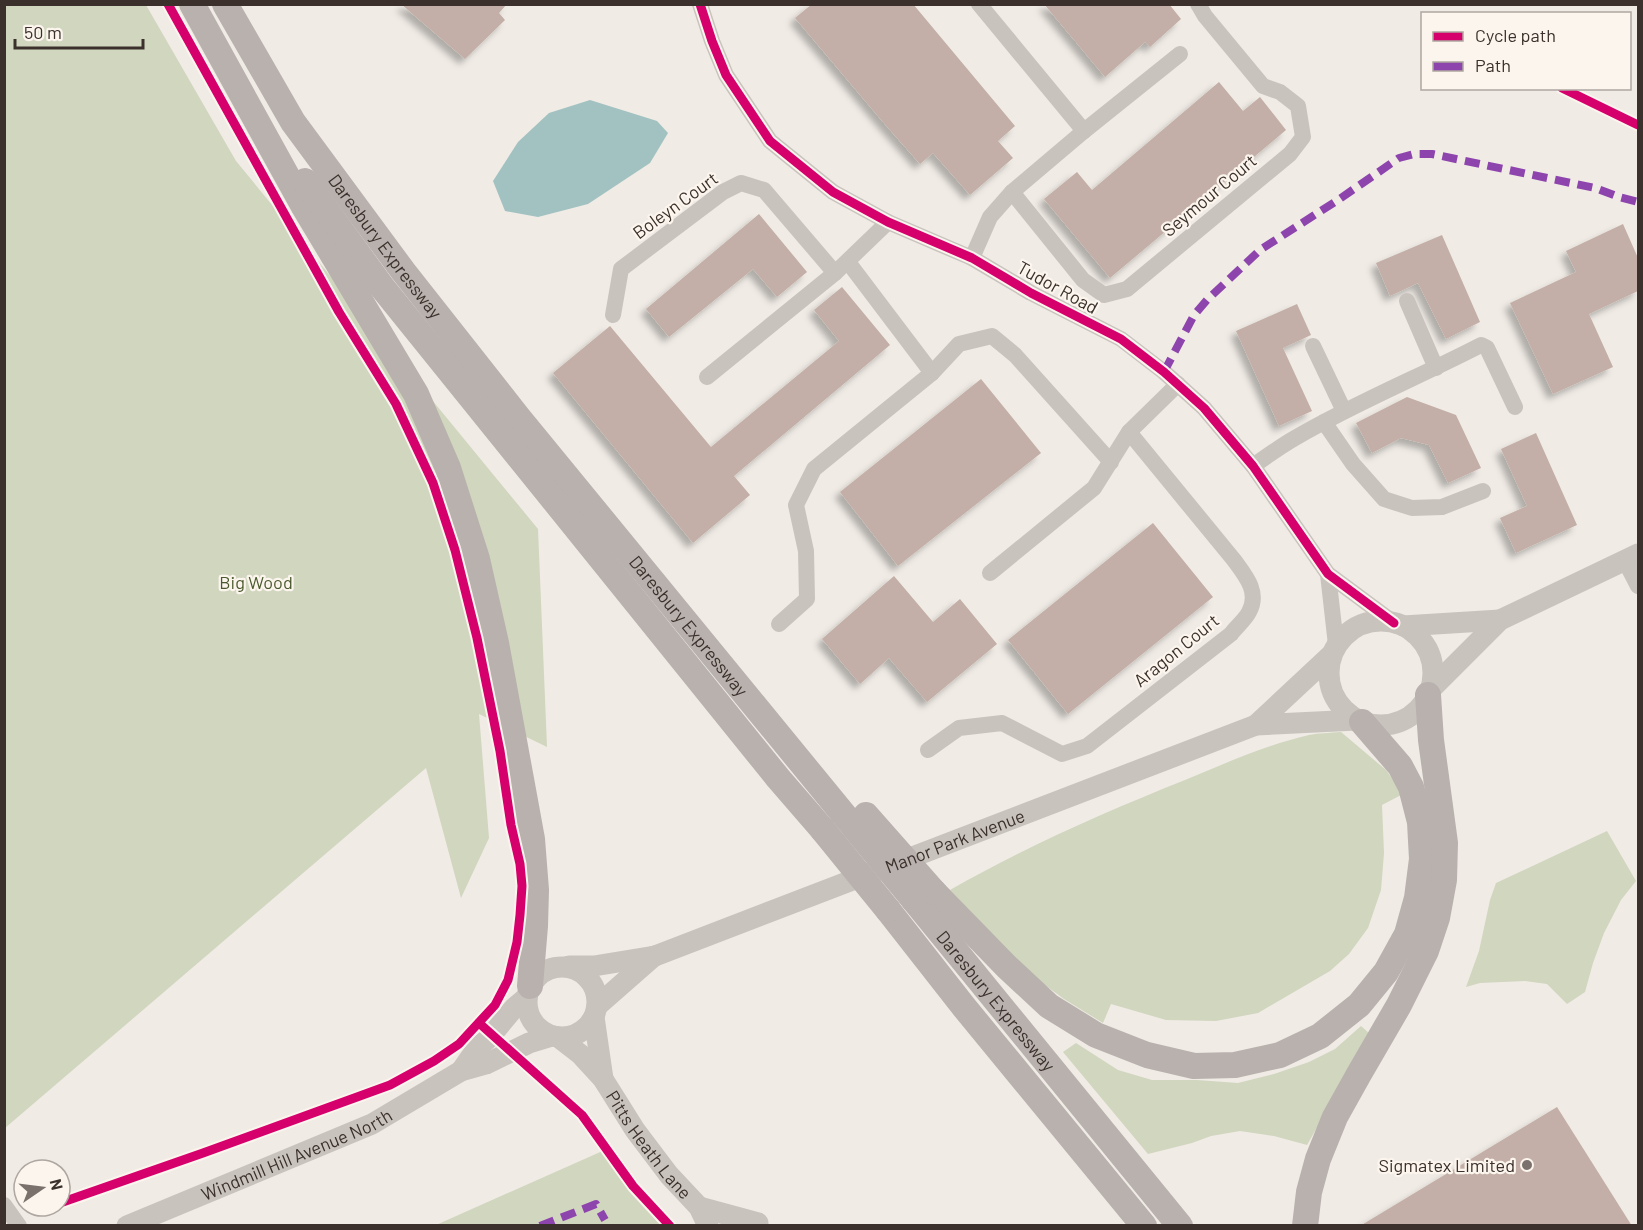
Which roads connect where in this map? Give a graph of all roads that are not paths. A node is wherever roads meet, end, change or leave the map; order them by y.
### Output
1 (193, 4) edge
2 (225, 4) edge
3 (700, 4) edge
4 (978, 4) edge
5 (1198, 4) edge
6 (1180, 54) dead end
7 (1084, 131) junction
8 (1012, 192) junction
9 (888, 222) junction
10 (972, 258) junction
11 (848, 262) junction
12 (835, 273) junction
13 (1407, 301) dead end
14 (613, 315) dead end
15 (1313, 346) dead end
16 (1436, 368) junction
17 (932, 373) junction
18 (707, 377) dead end
19 (1178, 384) junction
20 (1515, 407) dead end
21 (1344, 411) junction
22 (1324, 422) junction
23 (1129, 432) junction
24 (1111, 462) junction
25 (1253, 466) junction
26 (1483, 491) dead end
27 (1632, 558) edge
28 (990, 573) dead end
29 (1328, 574) junction
30 (1638, 586) edge
31 (1500, 620) junction
32 (779, 624) dead end
33 (1399, 624) junction
34 (1334, 650) junction
35 (1429, 693) junction
36 (1359, 721) junction
37 (1256, 725) junction
38 (928, 750) dead end
39 (924, 896) junction
40 (654, 956) junction
41 (568, 966) junction
42 (528, 992) junction
43 (596, 1011) junction
44 (555, 1037) junction
45 (461, 1071) junction
46 (603, 1079) junction
47 (4, 1205) edge
48 (704, 1216) edge
49 (758, 1225) edge
50 (19, 1226) edge
51 (127, 1226) edge
52 (1144, 1226) edge
53 (1180, 1226) edge
54 (1305, 1226) edge

1 - 42 main road
1 - 52 main road, Daresbury Expressway, bridge
2 - 39 main road, Daresbury Expressway, bridge
3 - 9 street, Tudor Road
4 - 7 street
5 - 8 street, Seymour Court
6 - 7 street
7 - 8 street
8 - 10 street
9 - 10 street, Tudor Road
9 - 11 street
10 - 19 street, Tudor Road
11 - 12 street
11 - 17 street
12 - 14 street, Boleyn Court
12 - 18 street
13 - 16 street
15 - 21 street
16 - 20 street
16 - 21 street
17 - 24 street
17 - 32 street
19 - 23 street
19 - 25 street, Tudor Road
21 - 22 street
22 - 25 street
22 - 26 street
23 - 24 street
23 - 38 street, Aragon Court
24 - 28 street
25 - 29 street, Tudor Road
27 - 30 street
27 - 31 street
29 - 33 street, Tudor Road
29 - 34 street, Tudor Road
31 - 33 street
31 - 35 street
33 - 34 street
33 - 35 street
34 - 36 street
34 - 37 street, Manor Park Avenue
35 - 36 street
35 - 54 main road
36 - 37 street, Manor Park Avenue
36 - 39 main road
37 - 40 street, Manor Park Avenue
39 - 53 main road, Daresbury Expressway
40 - 41 street, Manor Park Avenue
40 - 43 street, Manor Park Avenue
41 - 42 street
41 - 43 street
42 - 44 street
42 - 45 street, Windmill Hill Avenue North
43 - 44 street
43 - 46 street, Pitts Heath Lane
44 - 45 street, Windmill Hill Avenue North
44 - 46 street, Pitts Heath Lane
45 - 51 street, Windmill Hill Avenue North
46 - 48 street, Pitts Heath Lane
47 - 50 street
48 - 49 street, Pitts Heath Lane

